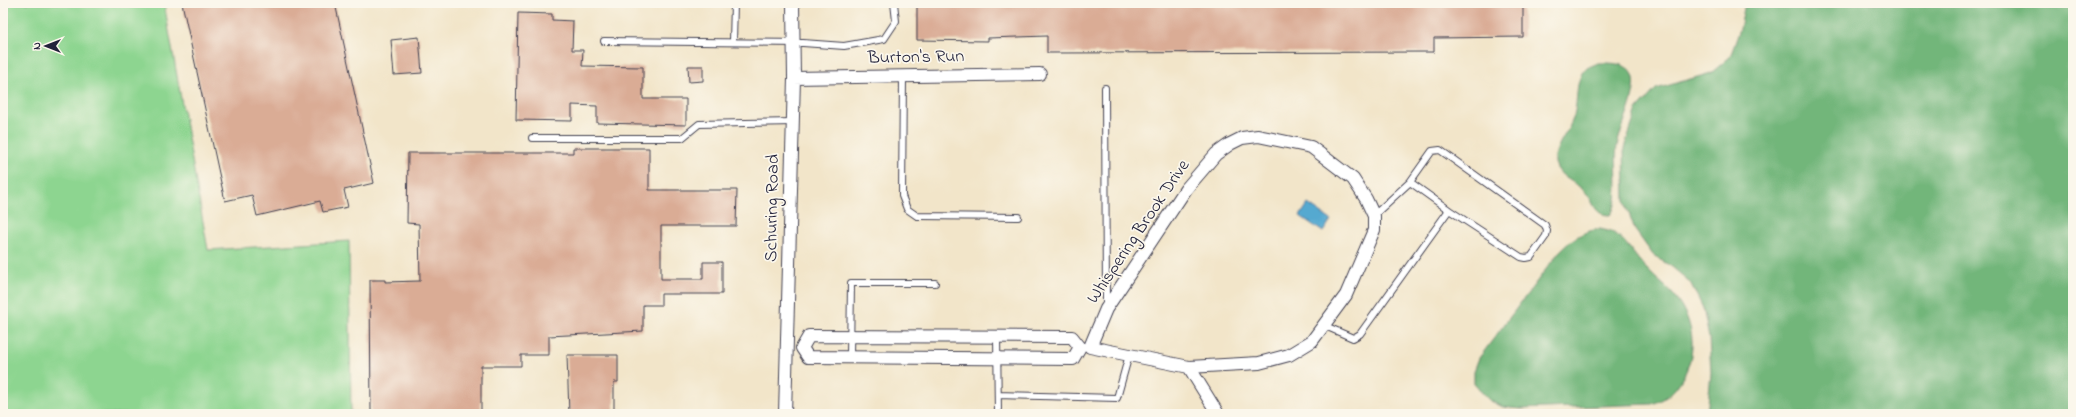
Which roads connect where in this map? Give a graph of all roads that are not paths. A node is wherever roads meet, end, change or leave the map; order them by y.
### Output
1 (734, 3) edge
2 (794, 3) edge
3 (894, 3) edge
4 (604, 41) dead end
5 (733, 42) junction
6 (794, 43) junction
7 (1040, 74) dead end
8 (902, 76) junction
9 (794, 78) junction
10 (1105, 88) dead end
11 (793, 122) junction
12 (532, 138) dead end
13 (1410, 182) junction
14 (1449, 210) junction
15 (1373, 216) junction
16 (1018, 217) dead end
17 (935, 283) dead end
18 (1106, 309) junction
19 (1323, 325) junction
20 (850, 336) junction
21 (997, 336) junction
22 (1085, 347) junction
23 (788, 348) junction
24 (802, 348) junction
25 (1128, 355) junction
26 (850, 358) junction
27 (998, 358) junction
28 (1190, 367) junction
29 (998, 395) junction
30 (785, 414) edge
31 (998, 414) edge
32 (1218, 414) edge

1 - 5 lane
2 - 6 street, Schuring Road
3 - 6 lane
4 - 5 lane
5 - 6 lane
6 - 9 street, Schuring Road
7 - 8 street, Burton's Run
8 - 9 street, Burton's Run
8 - 16 lane
9 - 11 street, Schuring Road
10 - 18 lane
11 - 12 lane
11 - 23 street, Schuring Road
13 - 14 lane
13 - 14 lane
13 - 15 lane
14 - 19 lane
15 - 18 street, Whispering Brook Drive
15 - 19 street, Whispering Brook Drive
17 - 20 lane
18 - 22 street, Whispering Brook Drive
19 - 28 street, Whispering Brook Drive
20 - 21 street, Whispering Brook Drive
20 - 24 street, Whispering Brook Drive
20 - 26 lane
21 - 22 street, Whispering Brook Drive
21 - 27 lane
22 - 25 street, Whispering Brook Drive
22 - 27 street, Whispering Brook Drive
23 - 24 street
23 - 30 street, Schuring Road
24 - 26 street, Whispering Brook Drive
25 - 28 street, Whispering Brook Drive
25 - 29 lane
26 - 27 street, Whispering Brook Drive
27 - 29 lane
28 - 32 street
29 - 31 lane

